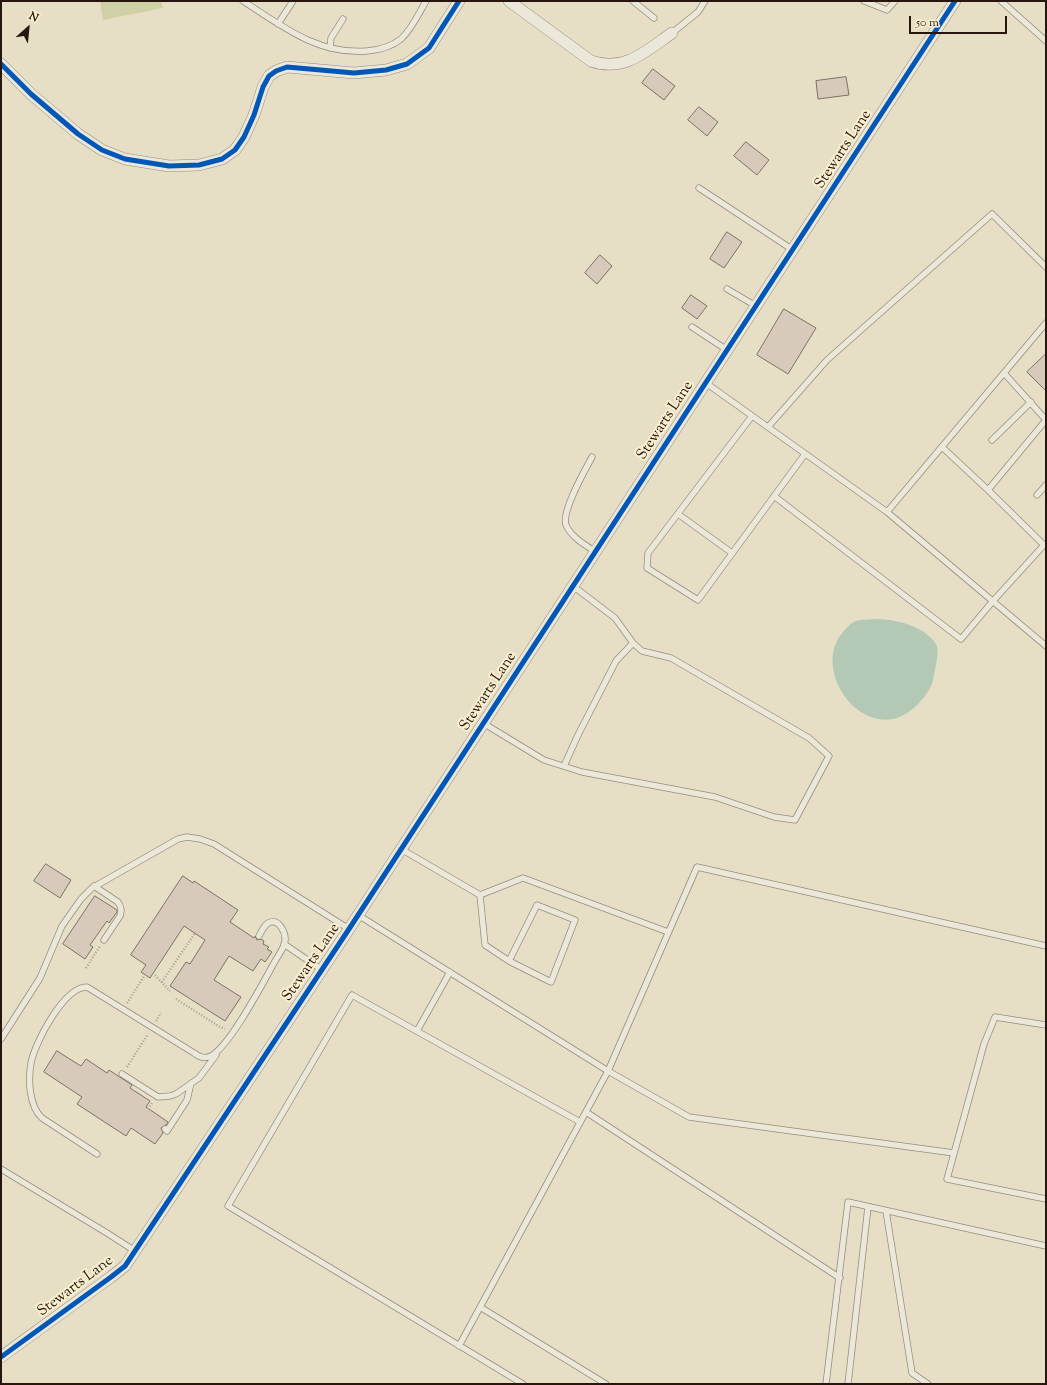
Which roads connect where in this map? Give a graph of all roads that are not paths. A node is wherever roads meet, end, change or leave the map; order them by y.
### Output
1 (243, 1) edge
2 (293, 1) edge
3 (426, 1) edge
4 (459, 1) edge
5 (508, 1) edge
6 (633, 1) edge
7 (705, 1) edge
8 (864, 1) edge
9 (895, 1) edge
10 (955, 1) edge
11 (1001, 1) edge
12 (654, 18) dead end
13 (343, 19) dead end
14 (278, 24) junction
15 (672, 33) joint
16 (1046, 41) edge
17 (330, 48) junction
18 (1, 64) edge
19 (698, 188) dead end
20 (793, 250) junction
21 (1046, 267) edge
22 (727, 289) dead end
23 (756, 306) junction
24 (1046, 323) edge
25 (692, 327) dead end
26 (727, 350) junction
27 (1004, 372) junction
28 (706, 383) junction
29 (1031, 402) junction
30 (752, 416) junction
31 (1046, 420) edge
32 (768, 427) junction
33 (992, 440) dead end
34 (942, 447) junction
35 (805, 454) junction
36 (592, 457) dead end
37 (1046, 485) edge
38 (988, 490) junction
39 (1037, 495) dead end
40 (774, 496) junction
41 (887, 512) junction
42 (678, 514) junction
43 (1045, 543) edge
44 (596, 552) junction
45 (732, 553) junction
46 (573, 586) junction
47 (993, 601) junction
48 (633, 643) junction
49 (1046, 646) edge
50 (483, 723) junction
51 (564, 766) junction
52 (401, 849) junction
53 (94, 886) junction
54 (480, 895) junction
55 (358, 915) junction
56 (349, 929) junction
57 (668, 932) junction
58 (259, 936) dead end
59 (104, 940) road end
60 (284, 944) junction
61 (1046, 946) edge
62 (510, 961) junction
63 (322, 970) junction
64 (450, 972) junction
65 (1046, 1025) edge
66 (417, 1031) junction
67 (1, 1039) edge
68 (222, 1046) junction
69 (608, 1071) junction
70 (122, 1074) road end
71 (191, 1083) junction
72 (586, 1112) junction
73 (580, 1122) junction
74 (165, 1130) dead end
75 (954, 1153) junction
76 (97, 1154) dead end
77 (1, 1168) edge
78 (1046, 1199) edge
79 (868, 1207) junction
80 (886, 1211) junction
81 (1046, 1246) edge
82 (135, 1251) junction
83 (840, 1278) junction
84 (480, 1307) junction
85 (459, 1346) junction
86 (1, 1357) edge
87 (523, 1384) edge
88 (606, 1384) edge
89 (826, 1384) edge
90 (848, 1384) edge
91 (928, 1384) edge

1 - 14 lane
2 - 14 lane
3 - 17 lane
4 - 18 street
5 - 15 street
6 - 12 lane
7 - 15 lane
8 - 9 lane
10 - 20 street, Stewarts Lane
11 - 16 lane
13 - 17 lane
14 - 17 lane
19 - 20 lane
20 - 23 street, Stewarts Lane
21 - 32 lane
22 - 23 lane
23 - 26 street, Stewarts Lane
24 - 27 lane
25 - 26 lane
26 - 28 street, Stewarts Lane
27 - 29 lane
27 - 34 lane
28 - 30 lane
28 - 44 street, Stewarts Lane
29 - 31 lane
29 - 33 lane
30 - 32 lane
30 - 42 lane
31 - 38 lane
32 - 35 lane
34 - 38 lane
34 - 41 lane
35 - 40 lane
35 - 41 lane
36 - 44 lane
37 - 39 lane
38 - 43 lane
40 - 45 lane
40 - 47 lane
41 - 47 lane
42 - 45 lane
42 - 45 lane
43 - 47 lane
44 - 46 street, Stewarts Lane
46 - 48 lane
46 - 50 street, Stewarts Lane
47 - 49 lane
48 - 51 lane
48 - 51 lane
50 - 51 lane
50 - 52 street, Stewarts Lane
52 - 54 lane
52 - 55 street, Stewarts Lane
53 - 56 lane
53 - 59 lane
53 - 67 lane
54 - 57 lane
54 - 62 lane
55 - 56 street, Stewarts Lane
55 - 64 lane
56 - 63 street, Stewarts Lane
57 - 61 lane
57 - 69 lane
58 - 60 lane
60 - 63 lane
60 - 68 lane
62 - 62 lane
63 - 82 street, Stewarts Lane
64 - 66 lane
64 - 69 lane
65 - 75 lane
66 - 73 lane
66 - 85 lane
68 - 71 lane
68 - 76 lane
69 - 72 lane
69 - 75 lane
70 - 71 lane
71 - 74 lane
72 - 73 lane
72 - 83 lane
73 - 84 lane
75 - 78 lane
77 - 82 lane
79 - 80 lane
79 - 83 lane
79 - 90 lane
80 - 81 lane
80 - 91 lane
82 - 86 street, Stewarts Lane
83 - 89 lane
84 - 85 lane
84 - 88 lane
85 - 87 lane

